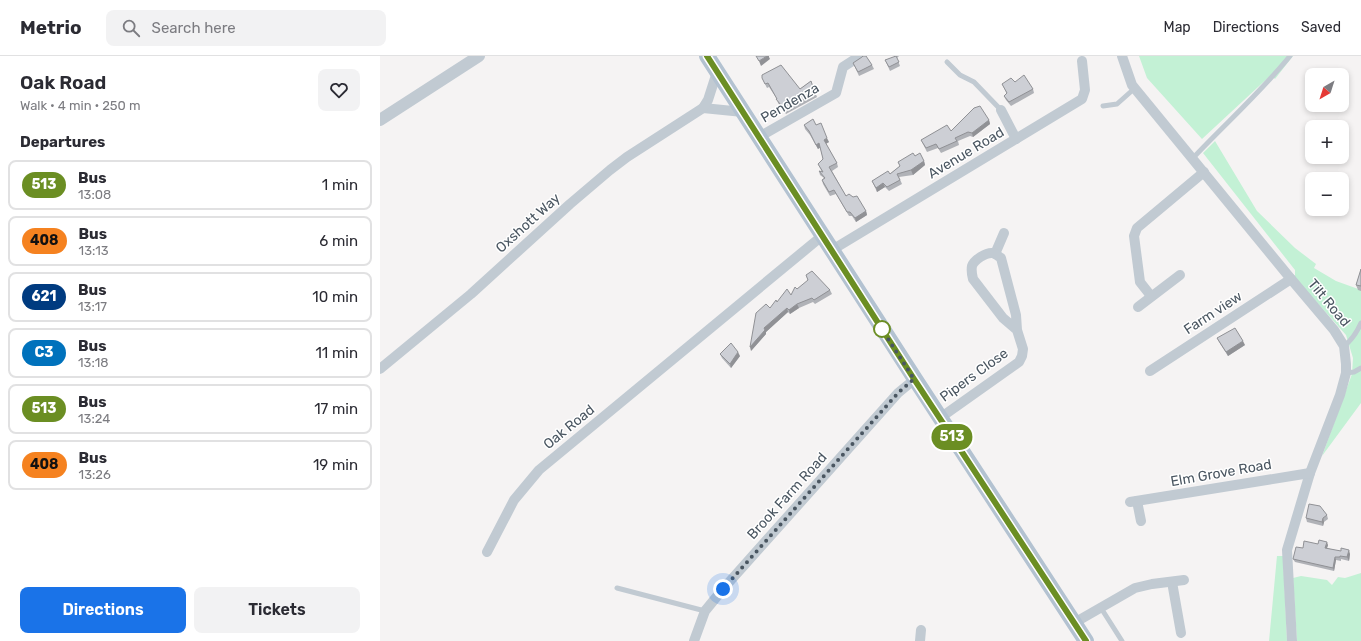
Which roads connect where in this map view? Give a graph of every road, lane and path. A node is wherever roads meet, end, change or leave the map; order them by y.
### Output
1 (479, 56) edge
2 (707, 56) edge
3 (860, 56) edge
4 (1122, 56) edge
5 (1290, 56) edge
6 (1082, 61) dead end
7 (947, 62) dead end
8 (717, 72) junction
9 (1135, 88) junction
10 (1103, 106) dead end
11 (703, 108) junction
12 (1001, 110) joint
13 (743, 112) junction
14 (380, 120) edge
15 (759, 137) junction
16 (1016, 139) junction
17 (1193, 158) junction
18 (1204, 172) junction
19 (1004, 233) dead end
20 (822, 236) junction
21 (832, 250) junction
22 (995, 254) junction
23 (1180, 275) dead end
24 (1291, 279) junction
25 (1151, 296) junction
26 (1138, 307) dead end
27 (1361, 323) edge
28 (1017, 330) junction
29 (1344, 346) junction
30 (1361, 368) edge
31 (380, 370) edge
32 (1150, 371) dead end
33 (1346, 373) junction
34 (914, 379) junction
35 (940, 418) junction
36 (1310, 472) junction
37 (1141, 521) dead end
38 (487, 552) dead end
39 (1184, 580) dead end
40 (1172, 582) junction
41 (617, 588) dead end
42 (1102, 608) junction
43 (705, 610) junction
44 (1074, 623) junction
45 (921, 630) dead end
46 (1181, 633) dead end
47 (694, 641) edge
48 (920, 641) edge
49 (1086, 641) edge
50 (1122, 641) edge
51 (1292, 641) edge

1 - 14 street
2 - 8 main road
3 - 15 street, Pendenza
4 - 9 street, Tilt Road
5 - 17 lane
6 - 16 street, Avenue Road
7 - 12 lane
8 - 11 street
8 - 13 main road
9 - 10 lane
9 - 17 street, Tilt Road
11 - 13 street
11 - 31 street, Oxshott Way
12 - 16 street
13 - 15 main road
15 - 20 main road
16 - 21 street, Avenue Road
17 - 18 street, Tilt Road
18 - 24 street, Tilt Road
18 - 25 street
19 - 22 street
20 - 21 main road
20 - 38 street, Oak Road
21 - 34 main road
22 - 28 street, Pipers Close
22 - 28 street, Pipers Close
23 - 25 street
24 - 29 street, Tilt Road
24 - 32 street, Farm view
25 - 26 street
27 - 29 lane
28 - 35 street, Pipers Close
29 - 33 street, Tilt Road
30 - 33 lane
33 - 36 street, Tilt Road
34 - 35 main road
34 - 43 street, Brook Farm Road
35 - 44 main road
36 - 37 street, Elm Grove Road
36 - 51 street, Tilt Road
39 - 40 street
40 - 42 street
40 - 46 street
41 - 43 lane
42 - 44 street
42 - 50 lane
43 - 47 street, Brook Farm Road
44 - 49 main road
45 - 48 street

